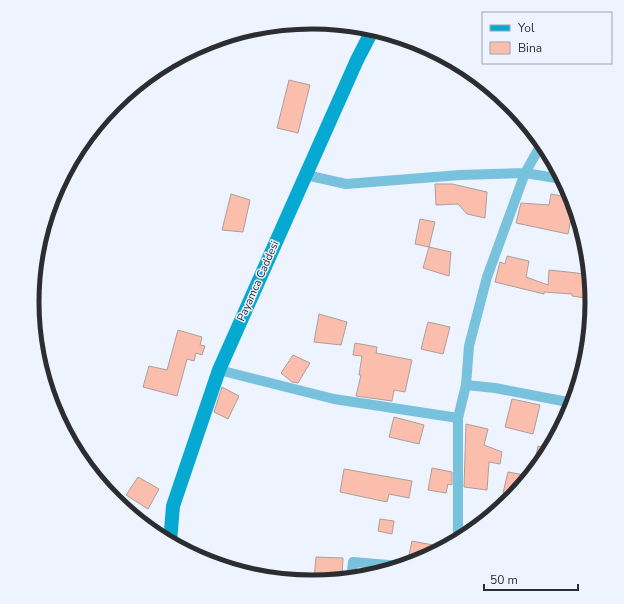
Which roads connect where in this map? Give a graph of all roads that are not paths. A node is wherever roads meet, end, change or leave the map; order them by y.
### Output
1 (370, 35) edge
2 (538, 149) edge
3 (525, 173) junction
4 (306, 175) junction
5 (555, 178) edge
6 (219, 370) junction
7 (466, 385) junction
8 (566, 401) edge
9 (458, 418) junction
10 (458, 532) edge
11 (171, 535) edge
12 (387, 565) edge
13 (352, 572) edge

1 - 4 street, Payamca Caddesi
2 - 3 street
3 - 4 street
3 - 5 street
3 - 7 street
4 - 6 street, Payamca Caddesi
6 - 9 street
6 - 11 street, Payamca Caddesi
7 - 8 street
7 - 9 street
9 - 10 street
12 - 13 street

